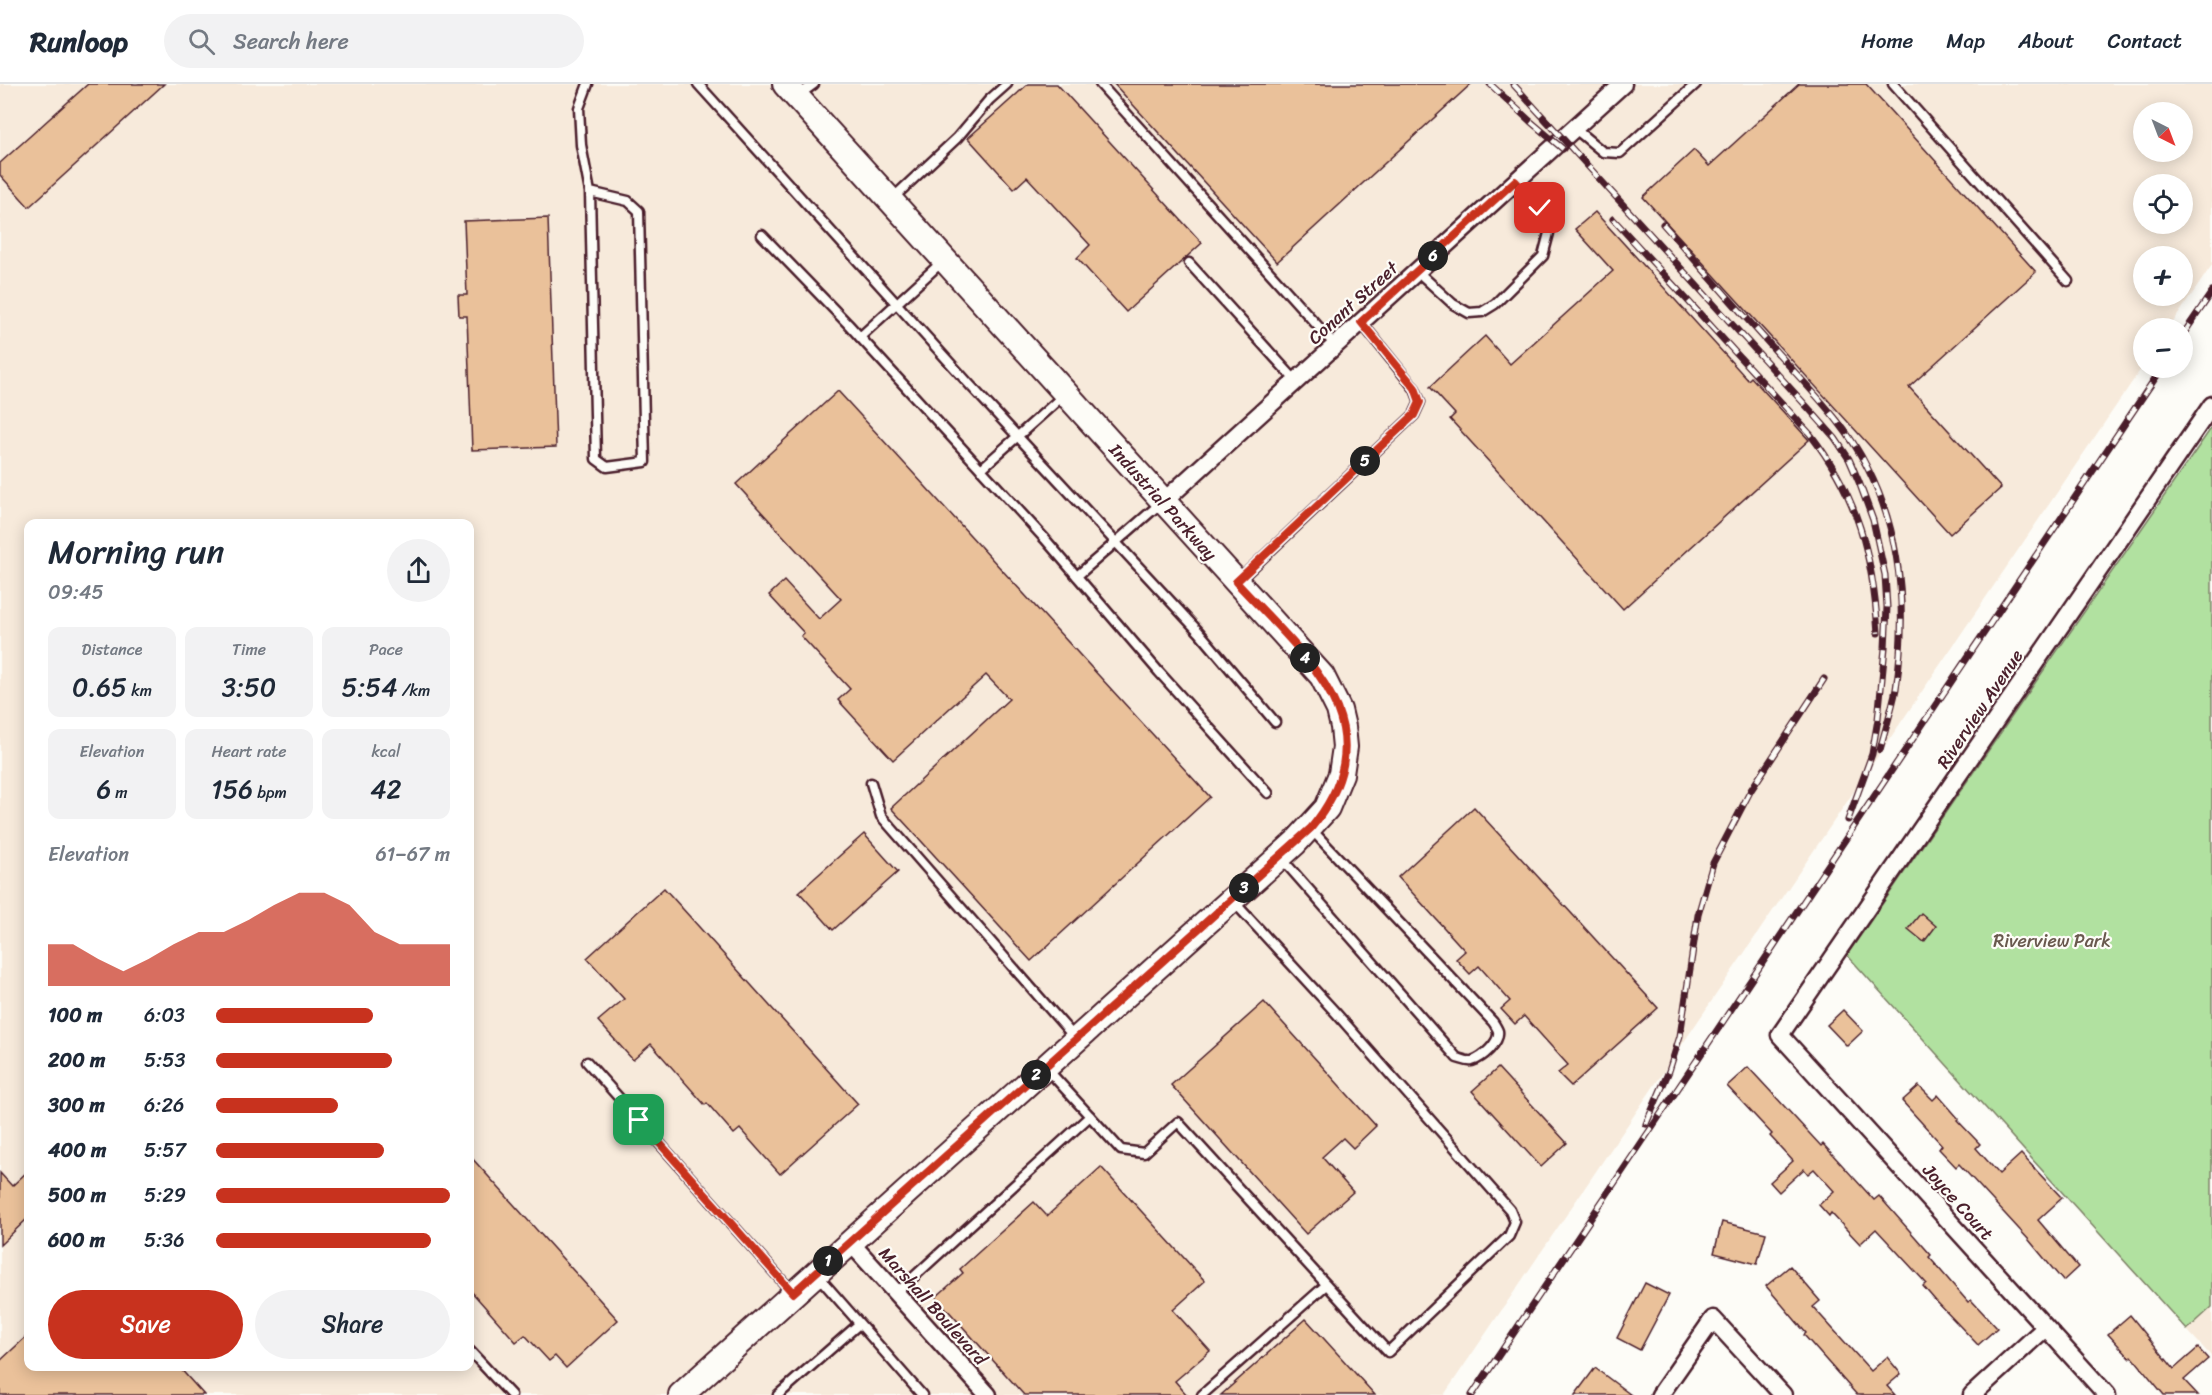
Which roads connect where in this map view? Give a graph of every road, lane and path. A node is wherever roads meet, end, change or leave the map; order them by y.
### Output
1 (588, 84) edge
2 (698, 84) edge
3 (1007, 84) edge
4 (1100, 84) edge
5 (1623, 84) edge
6 (1696, 84) edge
7 (1893, 84) edge
8 (798, 88) edge
9 (1574, 128) junction
10 (1515, 181) junction
11 (590, 192) junction
12 (890, 201) junction
13 (762, 235) dead end
14 (944, 260) junction
15 (1189, 263) dead end
16 (1417, 271) junction
17 (2068, 281) dead end
18 (896, 304) junction
19 (1361, 322) junction
20 (860, 337) junction
21 (1335, 345) junction
22 (1296, 381) junction
23 (1065, 394) junction
24 (2212, 405) edge
25 (1018, 437) junction
26 (981, 469) junction
27 (1163, 502) junction
28 (1115, 542) junction
29 (1077, 576) junction
30 (1236, 582) junction
31 (1275, 722) dead end
32 (871, 783) dead end
33 (1268, 793) dead end
34 (1311, 828) junction
35 (1280, 856) junction
36 (1232, 899) junction
37 (1780, 1035) joint
38 (1076, 1039) junction
39 (587, 1062) dead end
40 (1045, 1067) junction
41 (1090, 1116) junction
42 (850, 1242) junction
43 (816, 1273) junction
44 (1326, 1285) junction
45 (793, 1293) junction
46 (895, 1294) junction
47 (859, 1324) junction
48 (2045, 1328) junction
49 (474, 1355) edge
50 (511, 1395) edge
51 (681, 1395) edge
52 (778, 1395) edge
53 (922, 1395) edge
54 (988, 1395) edge
55 (1202, 1395) edge
56 (1660, 1395) edge
57 (1783, 1395) edge
58 (1972, 1395) edge
59 (2107, 1395) edge

1 - 11 lane
2 - 18 lane
3 - 12 lane
4 - 21 lane
5 - 9 street, Conant Street
6 - 9 lane
7 - 17 lane
8 - 12 street, Industrial Parkway
9 - 10 street, Conant Street
10 - 16 street, Conant Street
10 - 16 lane
11 - 11 lane
12 - 14 street, Industrial Parkway
13 - 20 lane
14 - 18 lane
14 - 23 street, Industrial Parkway
15 - 22 lane
16 - 19 street, Conant Street
18 - 20 lane
18 - 25 lane
19 - 21 street, Conant Street
19 - 30 lane
20 - 26 lane
21 - 22 street, Conant Street
22 - 27 street, Conant Street
23 - 25 lane
23 - 27 street, Industrial Parkway
24 - 37 street, Riverview Avenue
25 - 26 lane
25 - 28 lane
26 - 29 lane
27 - 28 lane
27 - 30 street, Industrial Parkway
28 - 29 lane
28 - 31 lane
29 - 33 lane
30 - 34 street, Industrial Parkway
32 - 38 lane
34 - 35 street, Industrial Parkway
34 - 35 lane
35 - 36 street, Industrial Parkway
36 - 38 street, Industrial Parkway
36 - 44 lane
37 - 48 street, Joyce Court
38 - 40 street, Industrial Parkway
39 - 45 lane
40 - 41 lane
40 - 42 street, Industrial Parkway
41 - 44 lane
41 - 46 lane
42 - 43 street, Industrial Parkway
42 - 46 street, Marshall Boulevard
43 - 45 street, Industrial Parkway
43 - 47 lane
44 - 55 lane
45 - 51 street, Industrial Parkway
46 - 54 street, Marshall Boulevard
47 - 52 lane
47 - 53 lane
48 - 58 street
48 - 59 street, Joyce Court
49 - 50 lane
56 - 57 street

